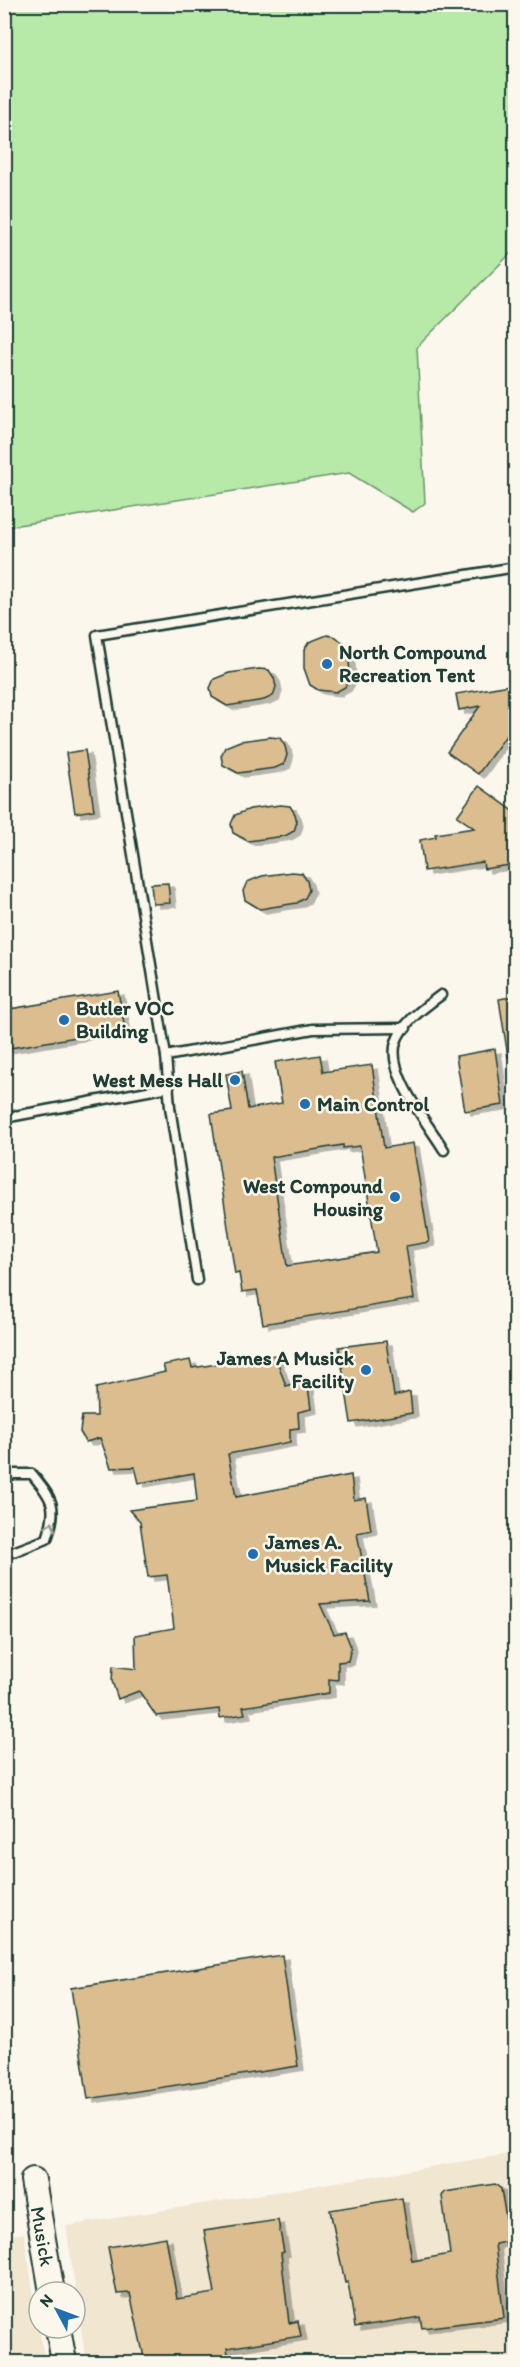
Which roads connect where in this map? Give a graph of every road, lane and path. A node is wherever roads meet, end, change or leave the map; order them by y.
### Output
1 (516, 567) edge
2 (441, 995) dead end
3 (406, 1028) junction
4 (166, 1056) junction
5 (168, 1087) junction
6 (4, 1118) edge
7 (444, 1149) dead end
8 (197, 1280) dead end
9 (4, 1479) edge
10 (4, 1551) edge
11 (33, 2180) dead end
12 (50, 2280) edge
13 (60, 2340) edge
14 (64, 2362) edge

1 - 4 lane
2 - 3 lane
3 - 4 lane
3 - 7 lane
4 - 5 lane
5 - 6 lane
5 - 8 lane
10 -> 9 lane
11 - 12 street, Musick
13 - 14 street

